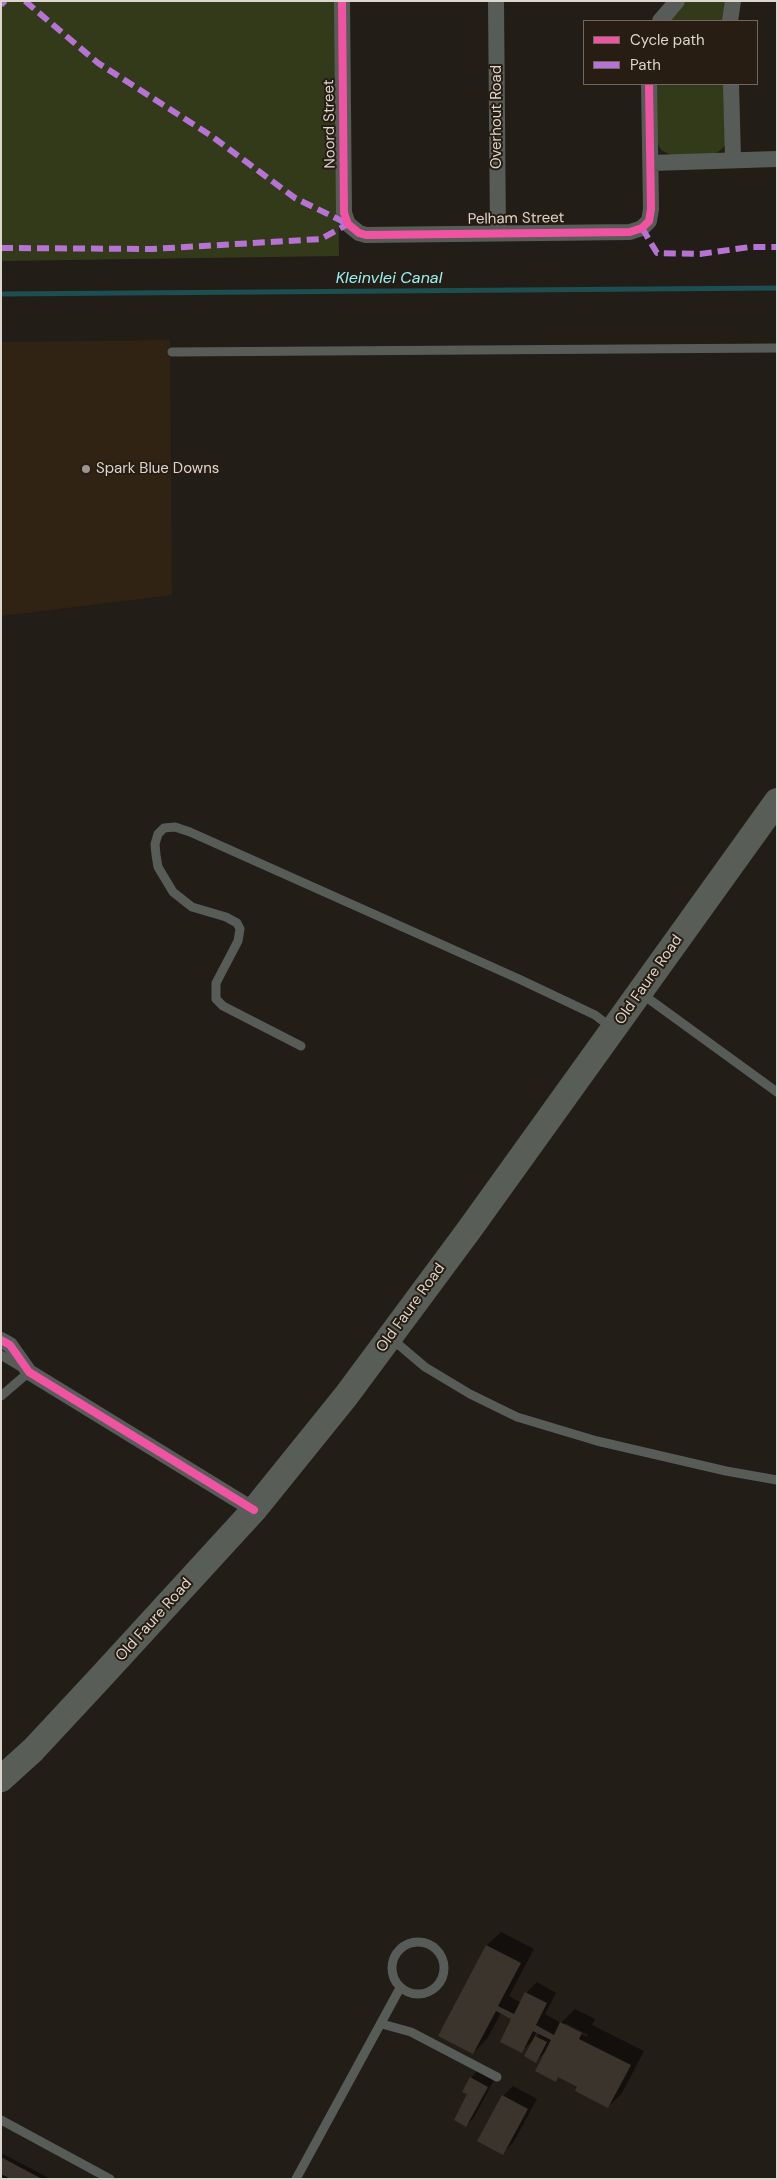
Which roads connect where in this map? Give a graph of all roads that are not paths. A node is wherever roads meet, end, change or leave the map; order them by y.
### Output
1 (342, 1) edge
2 (496, 1) edge
3 (677, 1) edge
4 (733, 1) edge
5 (661, 20) edge
6 (730, 20) edge
7 (649, 85) edge
8 (731, 85) edge
9 (777, 159) edge
10 (732, 160) junction
11 (651, 163) junction
12 (498, 233) junction
13 (366, 235) joint
14 (777, 348) edge
15 (172, 352) dead end
16 (777, 801) edge
17 (640, 993) junction
18 (614, 1030) junction
19 (301, 1046) dead end
20 (777, 1092) edge
21 (390, 1337) junction
22 (1, 1340) edge
23 (1, 1355) edge
24 (29, 1372) junction
25 (1, 1396) edge
26 (777, 1480) edge
27 (254, 1510) junction
28 (1, 1779) edge
29 (400, 1988) junction
30 (382, 2024) junction
31 (497, 2077) dead end
32 (1, 2120) edge
33 (104, 2177) edge
34 (296, 2179) edge

1 - 13 street, Noord Street
2 - 12 street, Overhout Road
3 - 5 street
4 - 6 street
7 - 11 street
8 - 10 street
9 - 10 street
10 - 11 street
11 - 12 street, Pelham Street
12 - 13 street, Pelham Street
14 - 15 lane
16 - 17 main road, Old Faure Road
17 - 18 main road, Old Faure Road
17 - 20 lane
18 - 19 lane
18 - 21 main road, Old Faure Road
21 - 26 lane
21 - 27 main road, Old Faure Road
22 - 24 street
23 - 24 lane
24 - 25 lane
24 - 27 street
27 - 28 main road, Old Faure Road
29 - 29 lane
29 - 30 lane
30 - 31 lane
30 - 34 lane
32 - 33 lane

